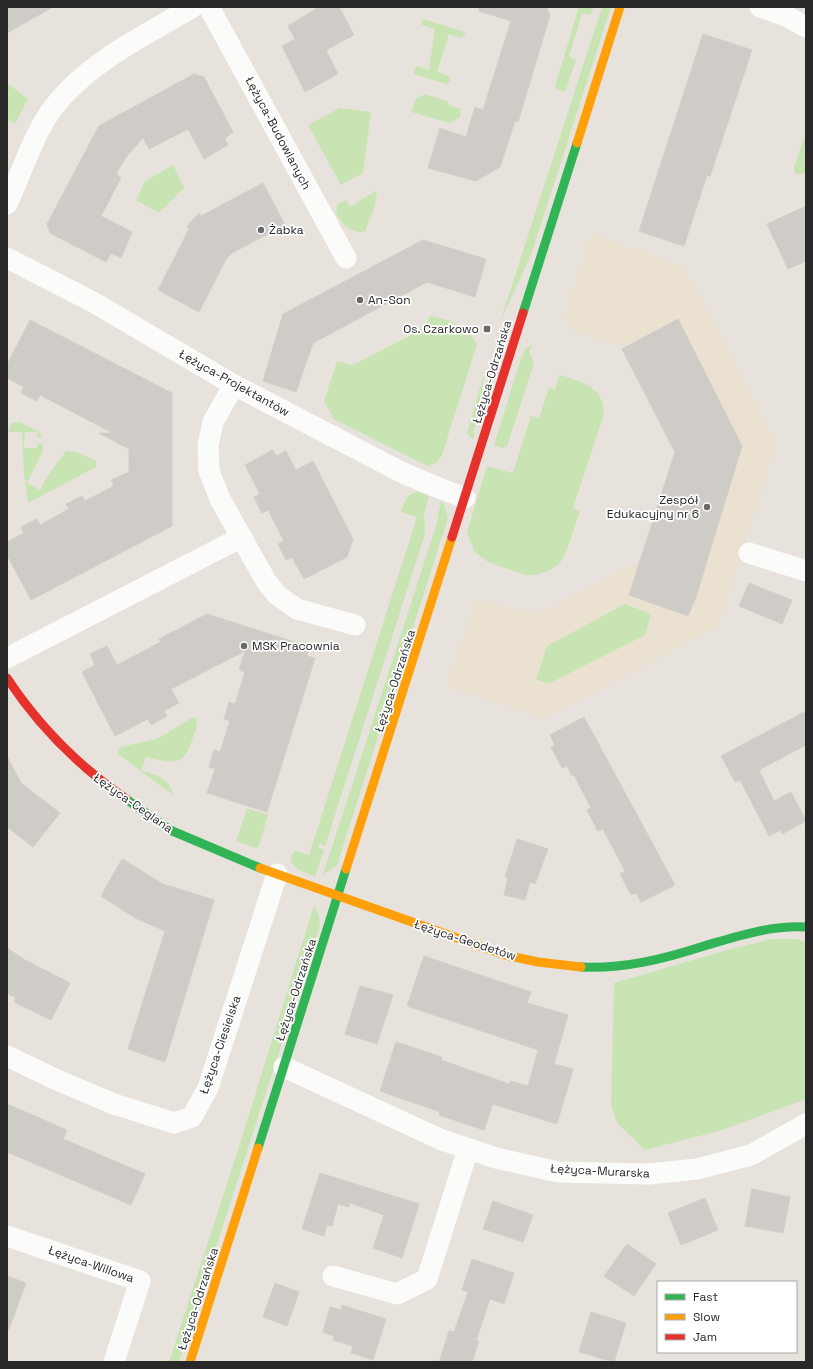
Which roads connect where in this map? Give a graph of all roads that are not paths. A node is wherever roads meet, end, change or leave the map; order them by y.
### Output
1 (193, 7) edge
2 (209, 7) edge
3 (620, 7) edge
4 (760, 7) edge
5 (783, 11) edge
6 (806, 26) edge
7 (7, 204) edge
8 (7, 258) edge
9 (346, 258) dead end
10 (234, 385) junction
11 (465, 498) junction
12 (242, 537) junction
13 (749, 553) dead end
14 (806, 570) edge
15 (355, 625) dead end
16 (7, 658) edge
17 (7, 678) edge
18 (277, 874) junction
19 (338, 897) junction
20 (806, 926) edge
21 (7, 1056) edge
22 (284, 1067) junction
23 (806, 1124) edge
24 (468, 1148) junction
25 (7, 1236) edge
26 (333, 1276) dead end
27 (114, 1362) edge
28 (190, 1362) edge

1 - 7 street
2 - 9 street, Łężyca-Budowlanych
3 - 11 main road, Łężyca-Odrzańska
4 - 5 street
5 - 6 street
8 - 10 street, Łężyca-Projektantów
10 - 11 street, Łężyca-Projektantów
10 - 12 street
11 - 19 main road, Łężyca-Odrzańska
12 - 15 street
12 - 16 street
13 - 14 street
17 - 18 main road, Łężyca-Ceglana
18 - 19 main road, Łężyca-Ceglana
18 - 21 street, Łężyca-Ciesielska
19 - 20 main road, Łężyca-Geodetów
19 - 22 main road, Łężyca-Odrzańska
22 - 24 street, Łężyca-Murarska
22 - 28 main road, Łężyca-Odrzańska
23 - 24 street, Łężyca-Murarska
24 - 26 street
25 - 27 street, Łężyca-Willowa

